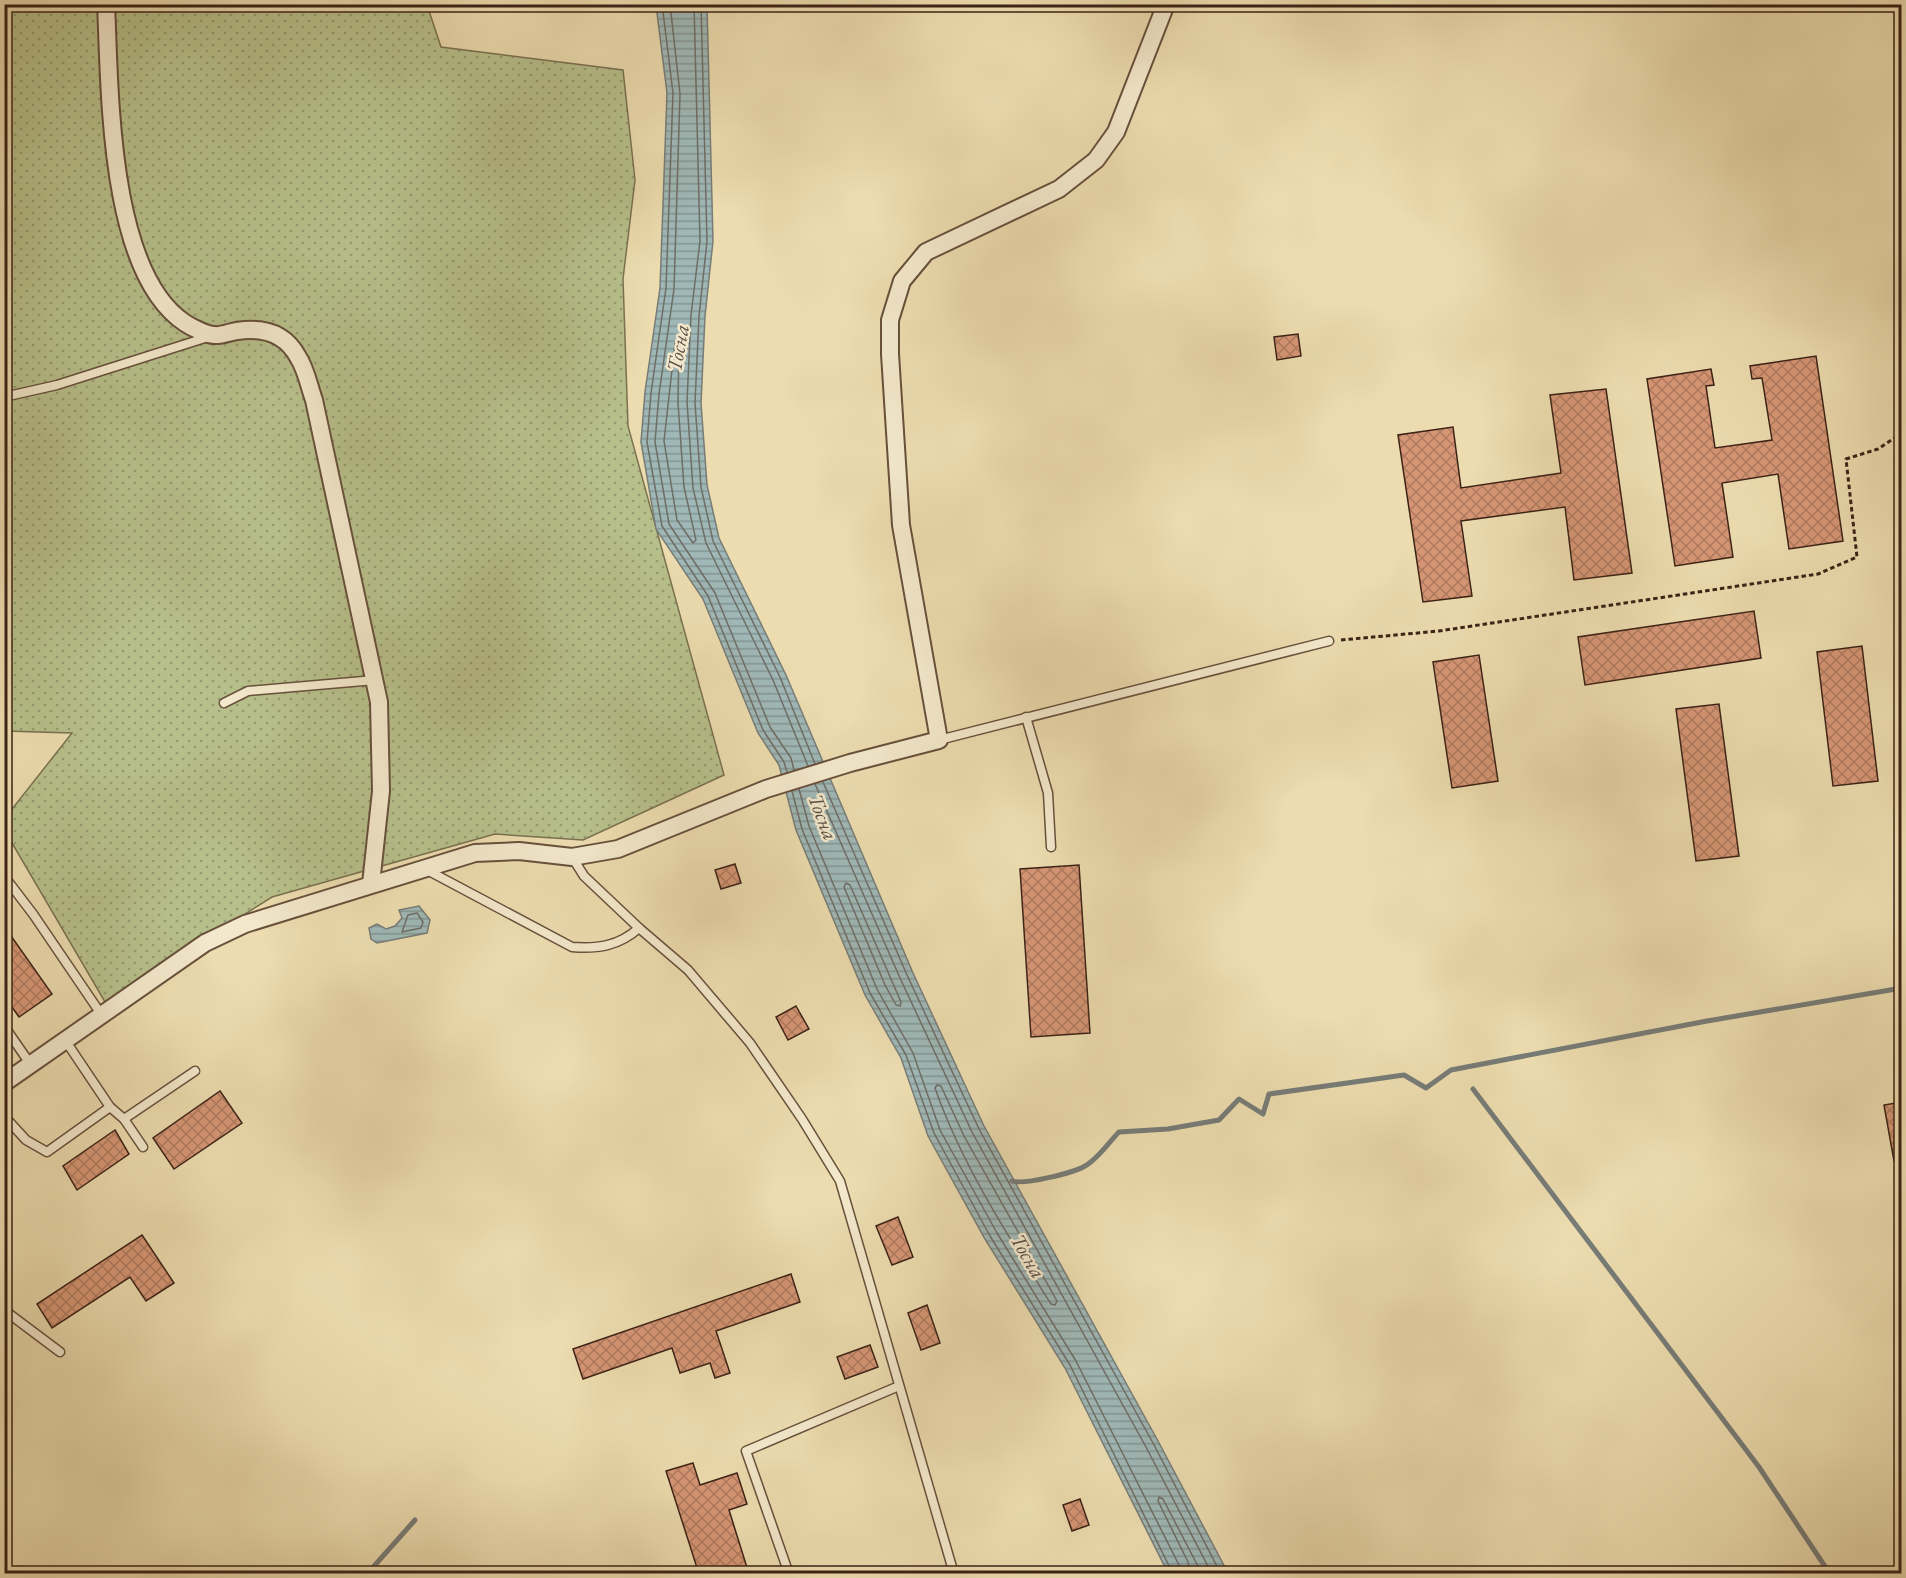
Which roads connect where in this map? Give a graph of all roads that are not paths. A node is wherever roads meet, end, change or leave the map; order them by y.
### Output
1 (106, 4) edge
2 (1166, 4) edge
3 (214, 335) junction
4 (4, 397) edge
5 (1329, 641) road end
6 (375, 680) junction
7 (224, 703) dead end
8 (1026, 717) junction
9 (939, 740) junction
10 (1052, 847) dead end
11 (572, 857) junction
12 (422, 868) junction
13 (4, 876) edge
14 (371, 884) junction
15 (639, 928) junction
16 (101, 1014) junction
17 (4, 1026) edge
18 (65, 1041) junction
19 (31, 1065) junction
20 (195, 1071) dead end
21 (4, 1083) edge
22 (110, 1107) junction
23 (4, 1116) edge
24 (124, 1119) junction
25 (143, 1146) dead end
26 (4, 1310) edge
27 (60, 1352) dead end
28 (899, 1386) junction
29 (789, 1574) edge
30 (954, 1574) edge

1 - 3 street
2 - 9 street
3 - 4 lane
3 - 6 street
5 - 8 lane
6 - 7 lane
6 - 14 street
8 - 9 lane
8 - 10 lane
9 - 11 street
11 - 12 street
11 - 15 lane
12 - 14 street
12 - 15 lane
13 - 16 lane
14 - 16 street
15 - 28 lane
16 - 18 street
17 - 19 lane
18 - 19 street
18 - 22 lane
19 - 21 street
20 - 24 lane
22 - 23 lane
22 - 24 lane
24 - 25 lane
26 - 27 lane
28 - 29 lane
28 - 30 lane

